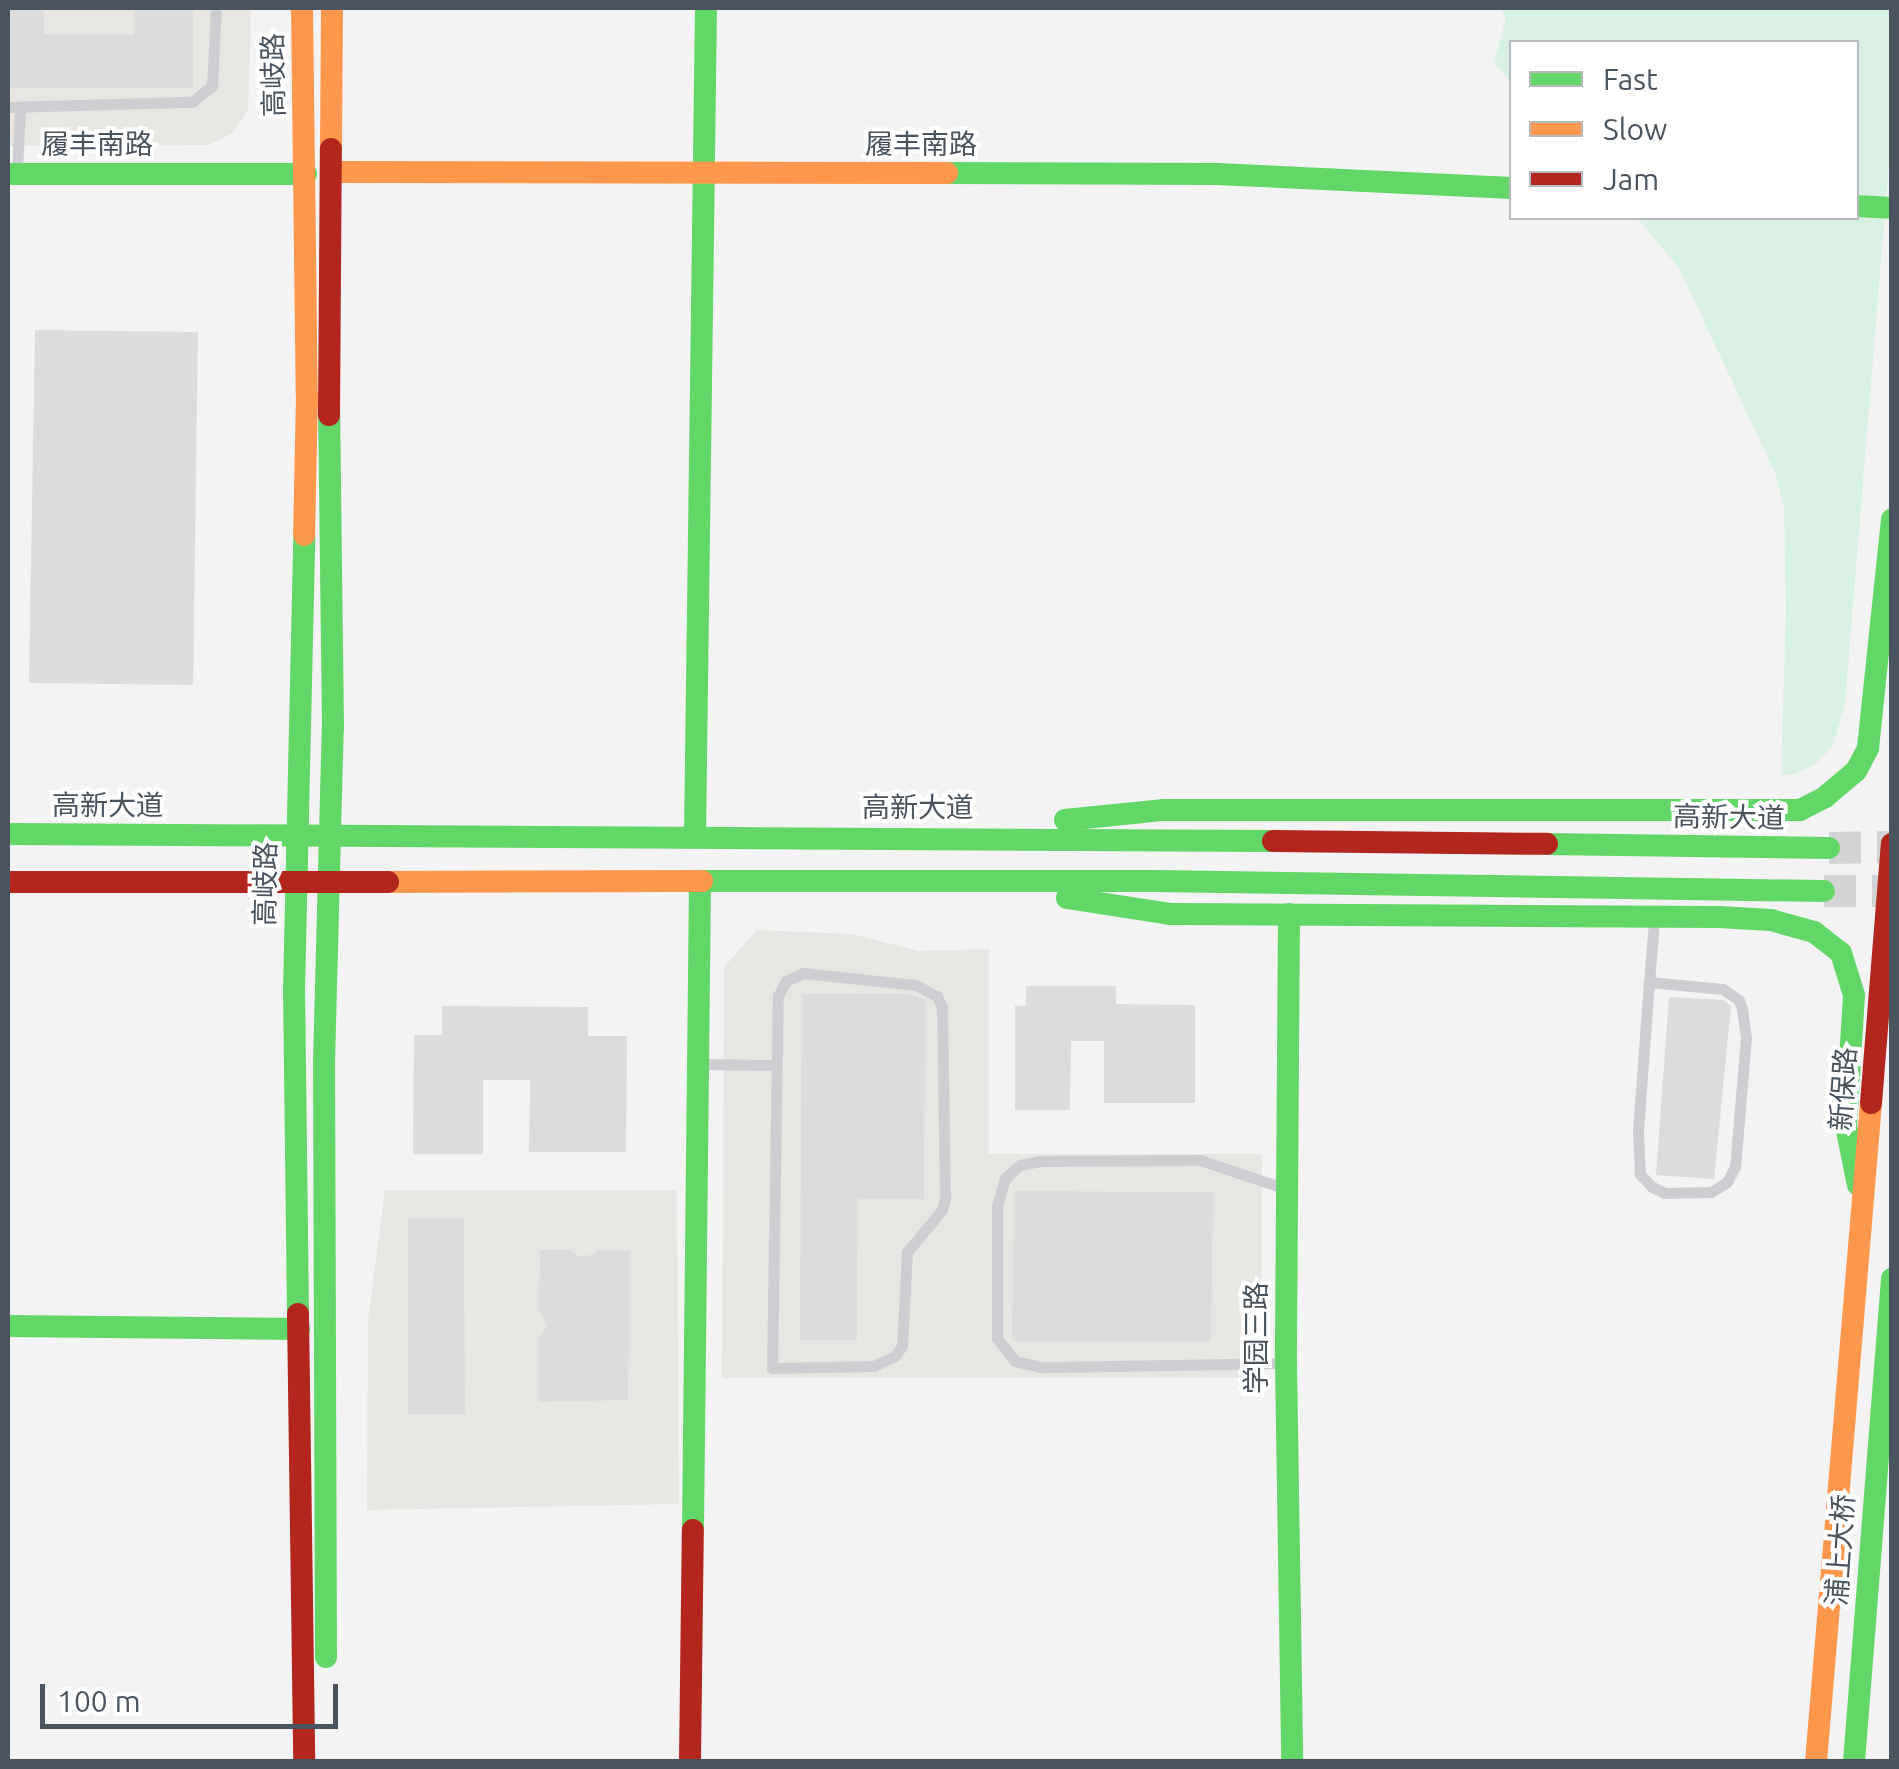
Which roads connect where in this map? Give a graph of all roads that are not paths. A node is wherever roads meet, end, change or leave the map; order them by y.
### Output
1 (216, 8) edge
2 (302, 8) edge
3 (332, 8) edge
4 (706, 8) edge
5 (14, 107) edge
6 (331, 172) junction
7 (12, 174) edge
8 (306, 174) junction
9 (704, 174) junction
10 (1509, 188) edge
11 (1859, 206) edge
12 (1892, 208) edge
13 (1892, 520) edge
14 (8, 834) edge
15 (296, 835) junction
16 (332, 836) junction
17 (695, 836) junction
18 (976, 837) junction
19 (1892, 844) edge
20 (1829, 848) tunnel mouth
21 (8, 882) edge
22 (294, 884) junction
23 (330, 884) junction
24 (700, 884) junction
25 (978, 884) junction
26 (1824, 890) tunnel mouth
27 (1289, 914) junction
28 (1654, 916) junction
29 (1649, 982) junction
30 (698, 1064) junction
31 (776, 1065) junction
32 (1286, 1190) junction
33 (1864, 1210) junction
34 (1892, 1278) edge
35 (8, 1326) edge
36 (299, 1329) junction
37 (1889, 1333) edge
38 (1286, 1363) junction
39 (304, 1762) edge
40 (327, 1762) edge
41 (690, 1762) edge
42 (1292, 1762) edge
43 (1816, 1762) edge
44 (1854, 1762) edge

1 - 5 lane
2 - 8 main road, 高岐路
3 - 6 main road
4 - 9 main road
5 - 7 lane
6 - 9 main road, 履丰南路
6 - 16 main road
7 - 8 main road, 履丰南路
8 - 15 main road, 高岐路
9 - 10 main road, 履丰南路
9 - 17 main road
11 - 12 main road
13 - 18 main road
14 - 15 main road, 高新大道
15 - 16 main road, 高新大道
15 - 22 main road, 高岐路
16 - 17 main road, 高新大道
16 - 23 main road
17 - 18 main road, 高新大道
18 - 20 main road, 高新大道
19 - 33 main road, 新保路
21 - 22 main road
22 - 23 main road
22 - 36 main road, 高岐路
23 - 24 main road
23 - 40 main road
24 - 25 main road
24 - 30 main road
25 - 26 main road
25 - 27 main road
27 - 28 main road
27 - 32 main road, 学园三路
28 - 29 lane
28 - 33 main road
29 - 29 lane
30 - 31 lane
30 - 41 main road
31 - 31 lane
32 - 38 main road, 学园三路
32 - 38 lane
33 - 43 main road, 新保路
34 - 37 main road
35 - 36 main road
36 - 39 main road, 高岐路
37 - 44 main road, 浦上大桥
38 - 42 main road, 学园三路

